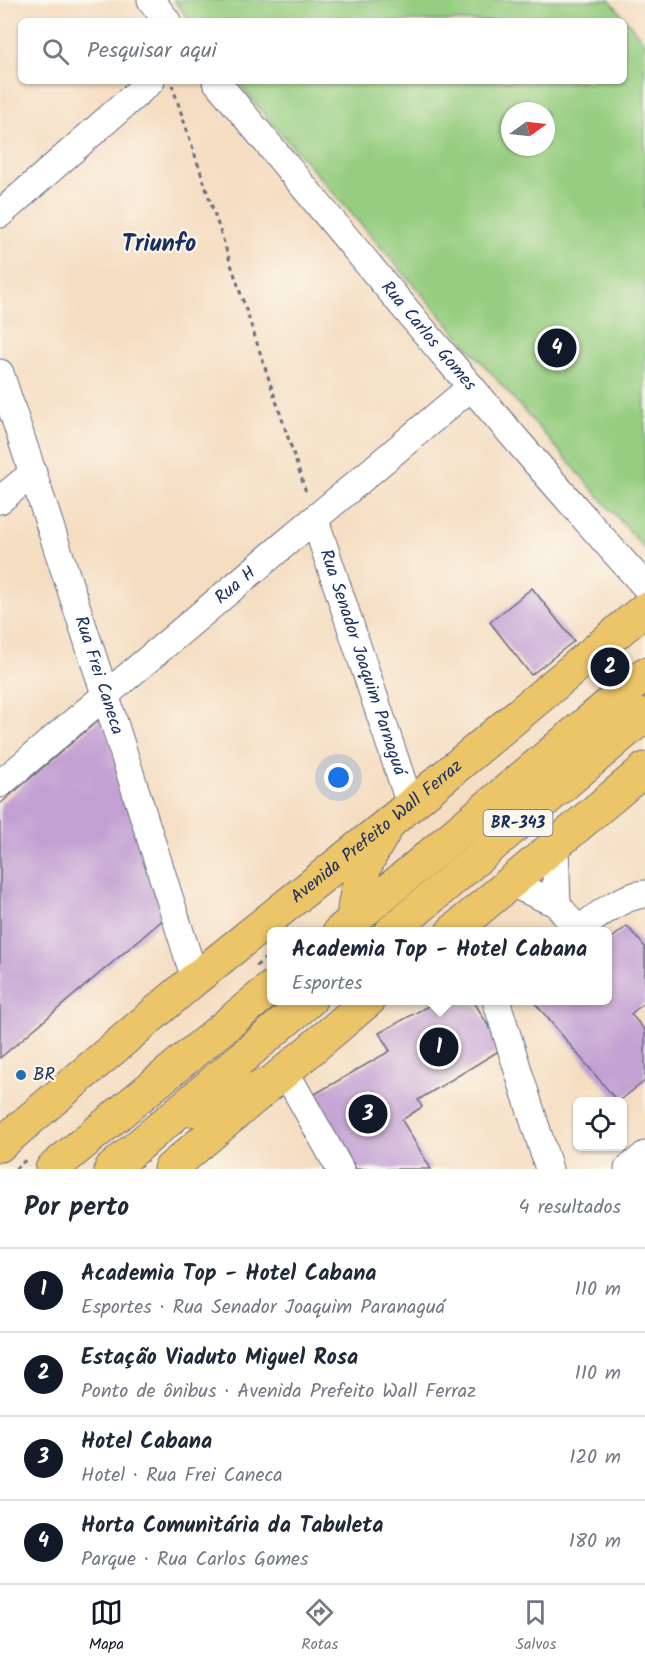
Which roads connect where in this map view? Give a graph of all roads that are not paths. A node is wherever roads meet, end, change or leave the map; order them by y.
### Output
1 (151, 0) edge
2 (165, 18) edge
3 (148, 84) edge
4 (218, 84) edge
5 (0, 214) edge
6 (0, 373) edge
7 (471, 387) junction
8 (33, 473) junction
9 (0, 500) edge
10 (315, 520) junction
11 (645, 586) edge
12 (645, 609) edge
13 (645, 674) edge
14 (105, 694) junction
15 (645, 715) edge
16 (645, 769) edge
17 (0, 784) edge
18 (400, 813) junction
19 (555, 846) junction
20 (511, 883) junction
21 (645, 894) edge
22 (557, 904) junction
23 (346, 926) edge
24 (397, 927) edge
25 (465, 927) edge
26 (573, 927) edge
27 (582, 927) edge
28 (195, 979) junction
29 (267, 991) edge
30 (304, 1005) edge
31 (363, 1005) edge
32 (498, 1005) edge
33 (277, 1078) junction
34 (175, 1115) junction
35 (0, 1146) edge
36 (645, 1155) edge
37 (52, 1169) edge
38 (111, 1169) edge
39 (170, 1169) edge
40 (340, 1169) edge
41 (549, 1169) edge
42 (628, 1169) edge

1 - 2 street
3 - 5 street
4 - 7 street, Rua Carlos Gomes
6 - 8 street, Rua Frei Caneca
7 - 10 street, Rua H
7 - 11 street, Rua Carlos Gomes
8 - 9 street
8 - 14 street, Rua Frei Caneca
10 - 14 street, Rua H
10 - 18 street, Rua Senador Joaquim Parnaguá
12 - 18 main road, Avenida Prefeito Wall Ferraz
13 - 23 main road
14 - 17 street, Rua H
14 - 28 street, Rua Frei Caneca
15 - 24 main road, BR-343
16 - 19 main road
18 - 23 main road
18 - 28 main road, Avenida Prefeito Wall Ferraz
19 - 20 main road
19 - 22 street
20 - 22 street
20 - 25 main road
21 - 27 street
22 - 26 street
28 - 35 main road, Avenida Prefeito Wall Ferraz
29 - 37 main road
30 - 34 main road
31 - 33 main road
32 - 41 street
33 - 34 main road
33 - 39 main road
33 - 40 street
34 - 38 main road
36 - 42 street

